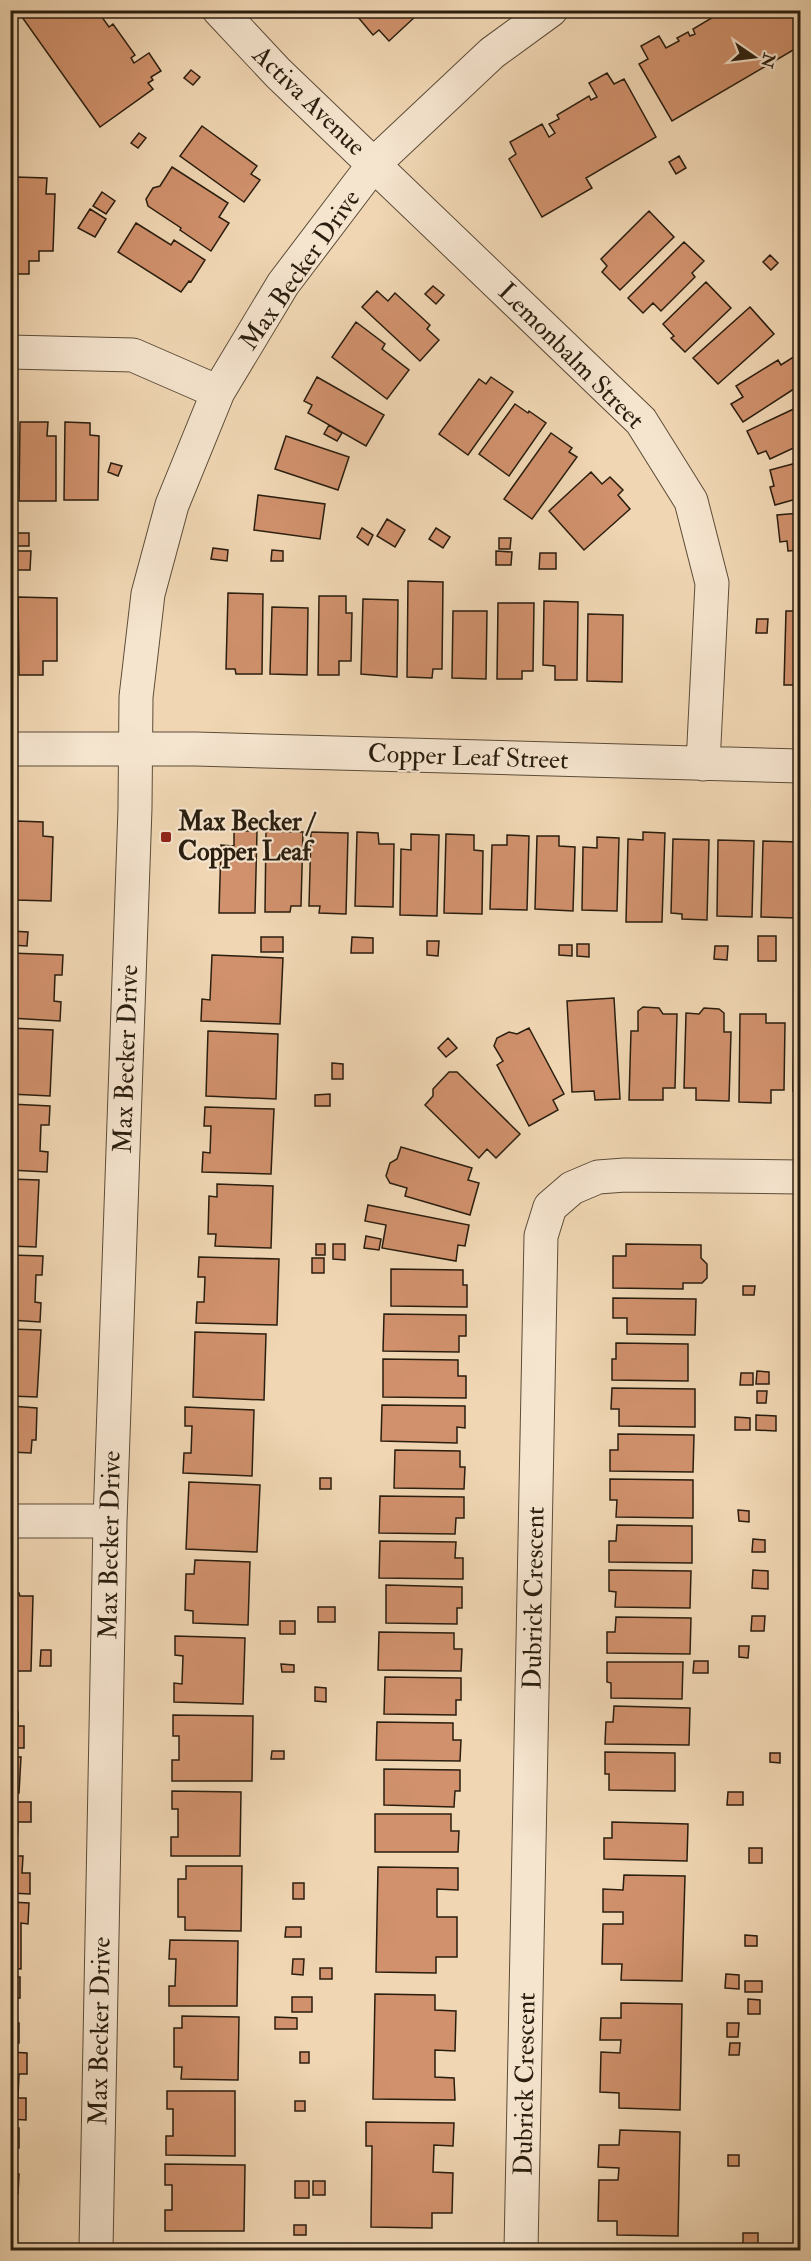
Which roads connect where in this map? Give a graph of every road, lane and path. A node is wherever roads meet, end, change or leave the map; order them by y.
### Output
1 (219, 10) edge
2 (551, 10) edge
3 (374, 164) junction
4 (10, 352) edge
5 (218, 392) junction
6 (10, 749) edge
7 (135, 751) junction
8 (703, 764) junction
9 (801, 766) edge
10 (801, 1177) edge
11 (10, 1521) edge
12 (110, 1521) junction
13 (96, 2250) edge
14 (521, 2250) edge

1 - 3 street, Activa Avenue
2 - 3 street, Max Becker Drive
3 - 5 street, Max Becker Drive
3 - 8 street, Lemonbalm Street
4 - 5 street
5 - 7 street, Max Becker Drive
6 - 7 street, Copper Leaf Street
7 - 8 street, Copper Leaf Street
7 - 12 street, Max Becker Drive
8 - 9 street, Copper Leaf Street
10 - 14 street, Dubrick Crescent
11 - 12 street
12 - 13 street, Max Becker Drive

